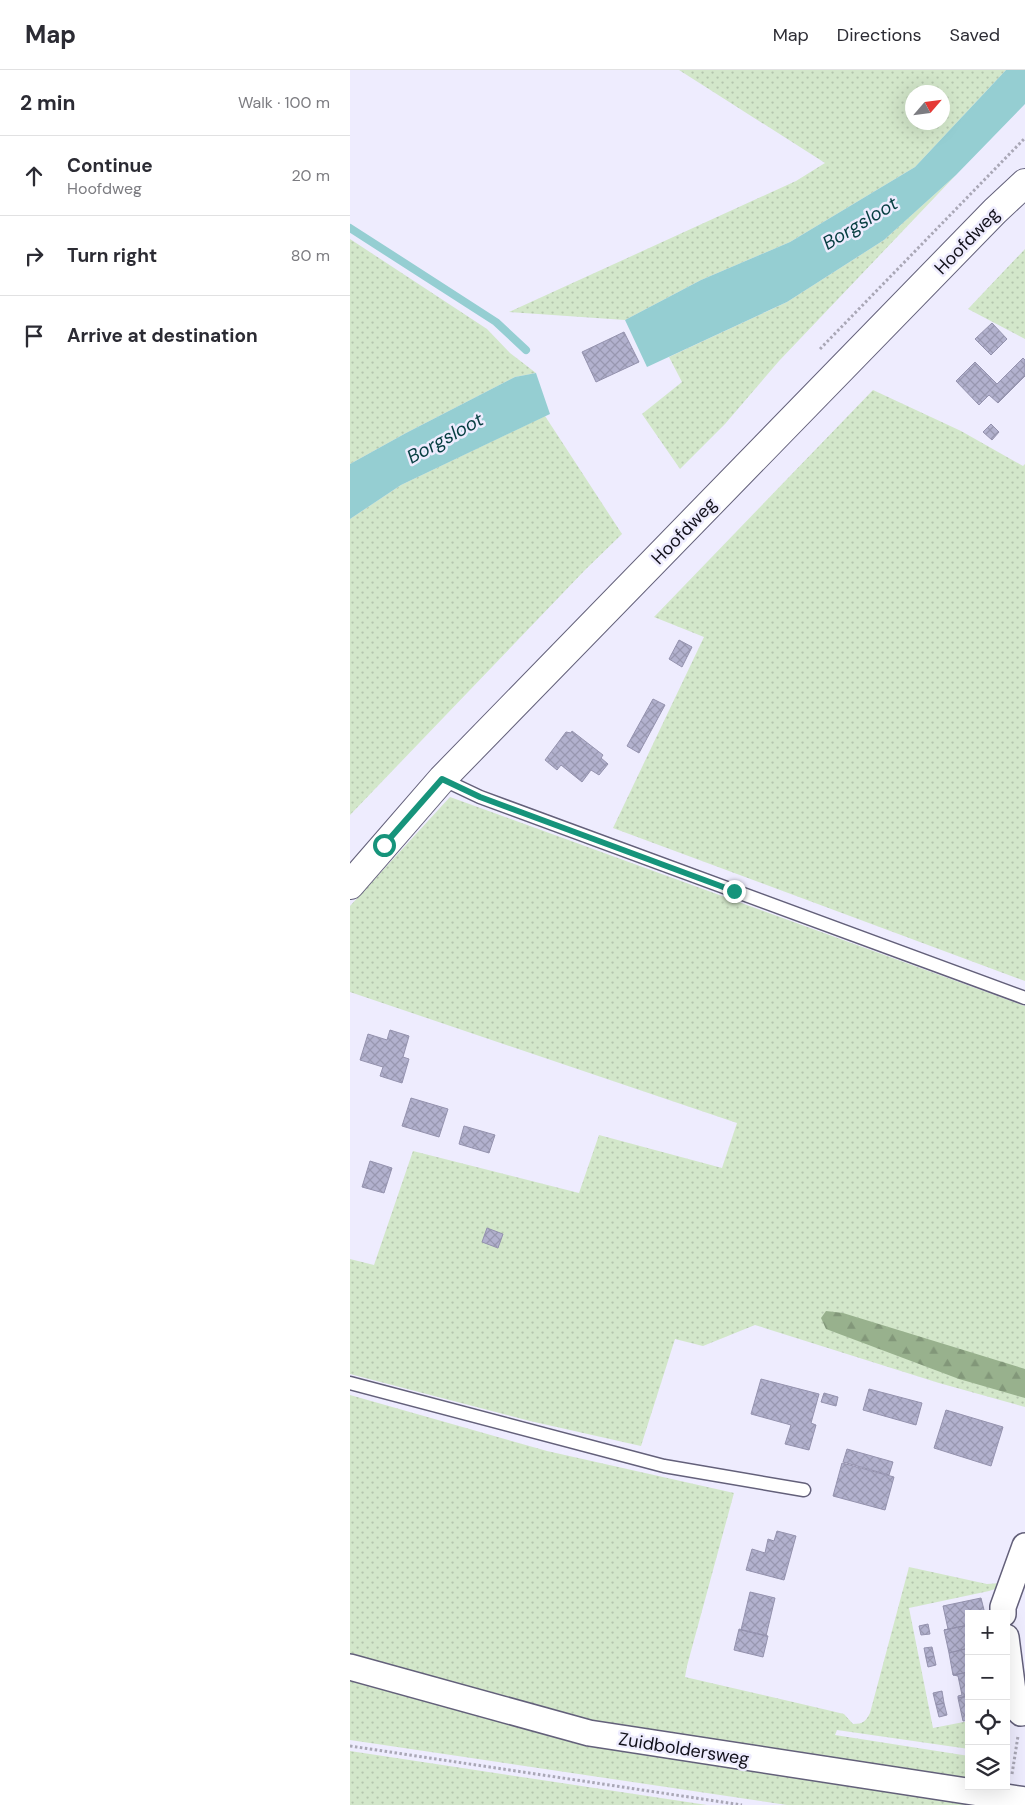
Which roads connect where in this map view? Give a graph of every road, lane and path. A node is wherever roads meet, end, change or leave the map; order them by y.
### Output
1 (1025, 183) edge
2 (442, 779) junction
3 (350, 885) edge
4 (1025, 998) edge
5 (350, 1383) edge
6 (804, 1490) dead end
7 (1025, 1546) edge
8 (1002, 1610) edge
9 (1008, 1655) edge
10 (350, 1667) edge
11 (1023, 1712) edge
12 (350, 1746) edge
13 (1017, 1799) edge
14 (742, 1805) edge

1 - 2 main road, Hoofdweg
2 - 3 main road, Hoofdweg
2 - 4 lane
5 - 6 lane
7 - 8 street
9 - 11 street
10 - 13 street, Zuidboldersweg
11 - 13 path
12 - 14 path

